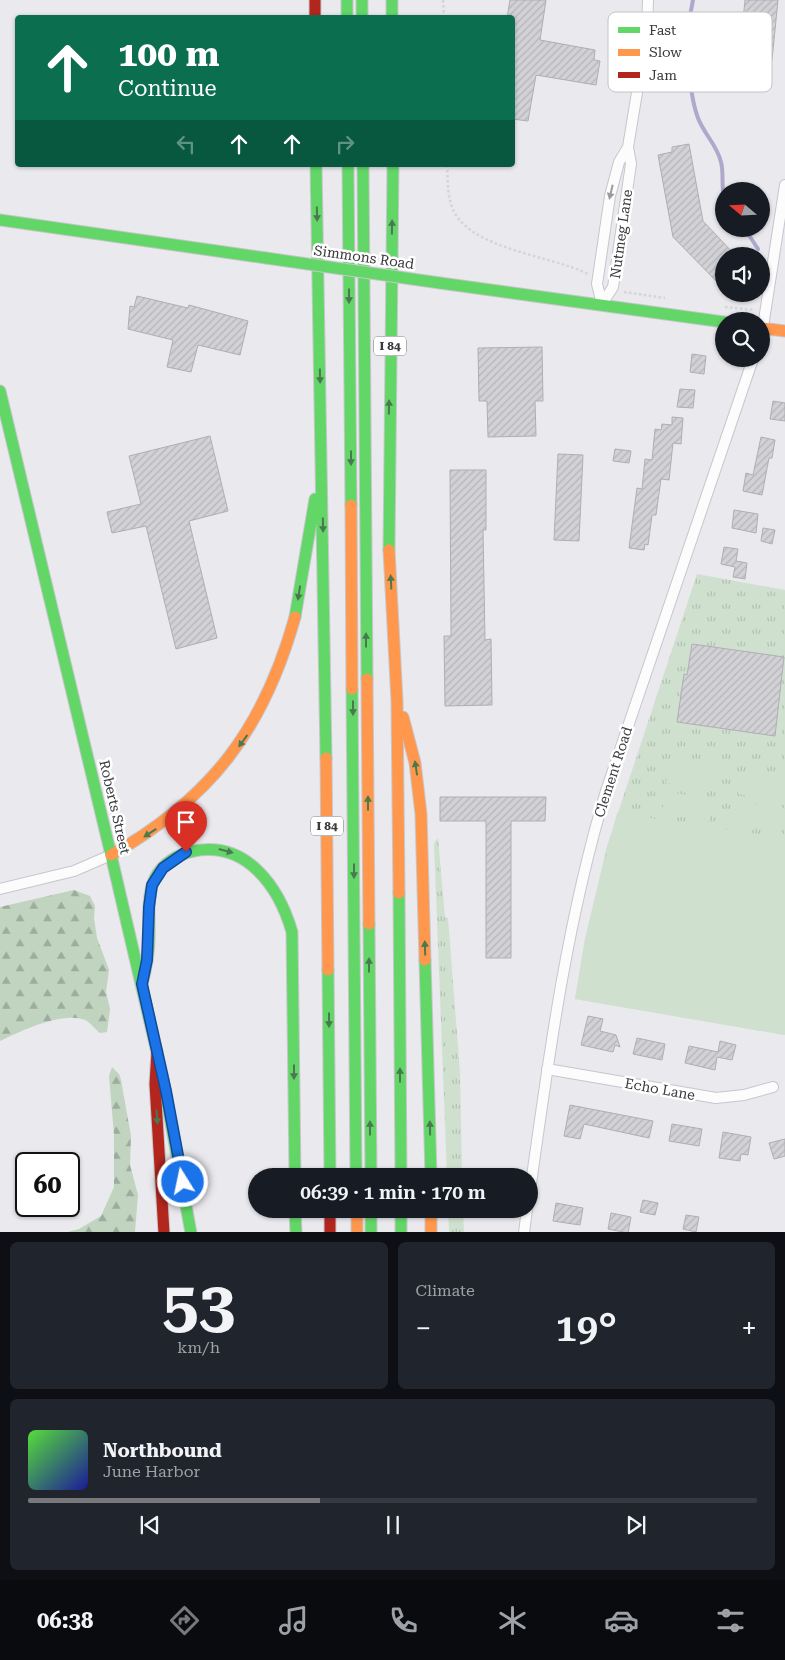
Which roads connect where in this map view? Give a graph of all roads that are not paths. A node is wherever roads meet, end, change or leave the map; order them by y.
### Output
1 (314, 0) edge
2 (347, 0) edge
3 (362, 0) edge
4 (392, 0) edge
5 (315, 15) edge
6 (347, 15) edge
7 (362, 15) edge
8 (392, 15) edge
9 (637, 92) edge
10 (628, 147) junction
11 (316, 167) edge
12 (348, 167) edge
13 (363, 167) edge
14 (393, 167) edge
15 (616, 173) junction
16 (629, 178) junction
17 (785, 185) edge
18 (0, 220) edge
19 (602, 304) junction
20 (765, 312) edge
21 (715, 321) edge
22 (770, 330) edge
23 (785, 331) edge
24 (750, 367) edge
25 (0, 391) edge
26 (364, 393) junction
27 (322, 476) junction
28 (388, 526) junction
29 (397, 701) junction
30 (111, 856) junction
31 (0, 889) edge
32 (142, 984) junction
33 (157, 1051) junction
34 (547, 1069) junction
35 (773, 1087) dead end
36 (295, 1168) edge
37 (330, 1168) edge
38 (356, 1168) edge
39 (370, 1168) edge
40 (401, 1168) edge
41 (431, 1168) edge
42 (533, 1168) edge
43 (296, 1218) edge
44 (330, 1218) edge
45 (357, 1218) edge
46 (371, 1218) edge
47 (401, 1218) edge
48 (431, 1218) edge
49 (526, 1218) edge
50 (164, 1232) edge
51 (191, 1232) edge
52 (296, 1232) edge
53 (330, 1232) edge
54 (357, 1232) edge
55 (371, 1232) edge
56 (402, 1232) edge
57 (431, 1232) edge
58 (524, 1232) edge

1 - 5 main road
2 - 6 main road
3 - 7 main road
4 - 8 main road
9 - 10 street, Nutmeg Lane
10 - 15 street, Nutmeg Lane
10 - 16 street, Nutmeg Lane
11 -> 27 main road, I 84
12 -> 38 main road
13 - 26 main road
28 -> 14 main road, I 84
15 - 16 street, Nutmeg Lane
15 -> 19 street, Nutmeg Lane
16 - 19 street, Nutmeg Lane
17 - 20 street
18 - 19 main road, Simmons Road, bridge
19 - 21 main road, Simmons Road
22 - 23 main road
24 - 34 street, Clement Road
25 - 30 main road, Roberts Street
26 - 28 main road
39 -> 26 main road
27 -> 30 main road
27 -> 37 main road, I 84
29 -> 28 main road, I 84
40 -> 29 main road, I 84
41 -> 29 main road
30 - 31 street
30 - 32 main road, Roberts Street
32 - 33 main road, Roberts Street
32 -> 36 main road
33 -> 50 main road
33 - 51 main road, Roberts Street
34 - 35 street, Echo Lane
34 - 42 street, Clement Road
43 - 52 main road
44 - 53 main road
45 - 54 main road
46 - 55 main road
47 - 56 main road
48 - 57 main road
49 - 58 street

